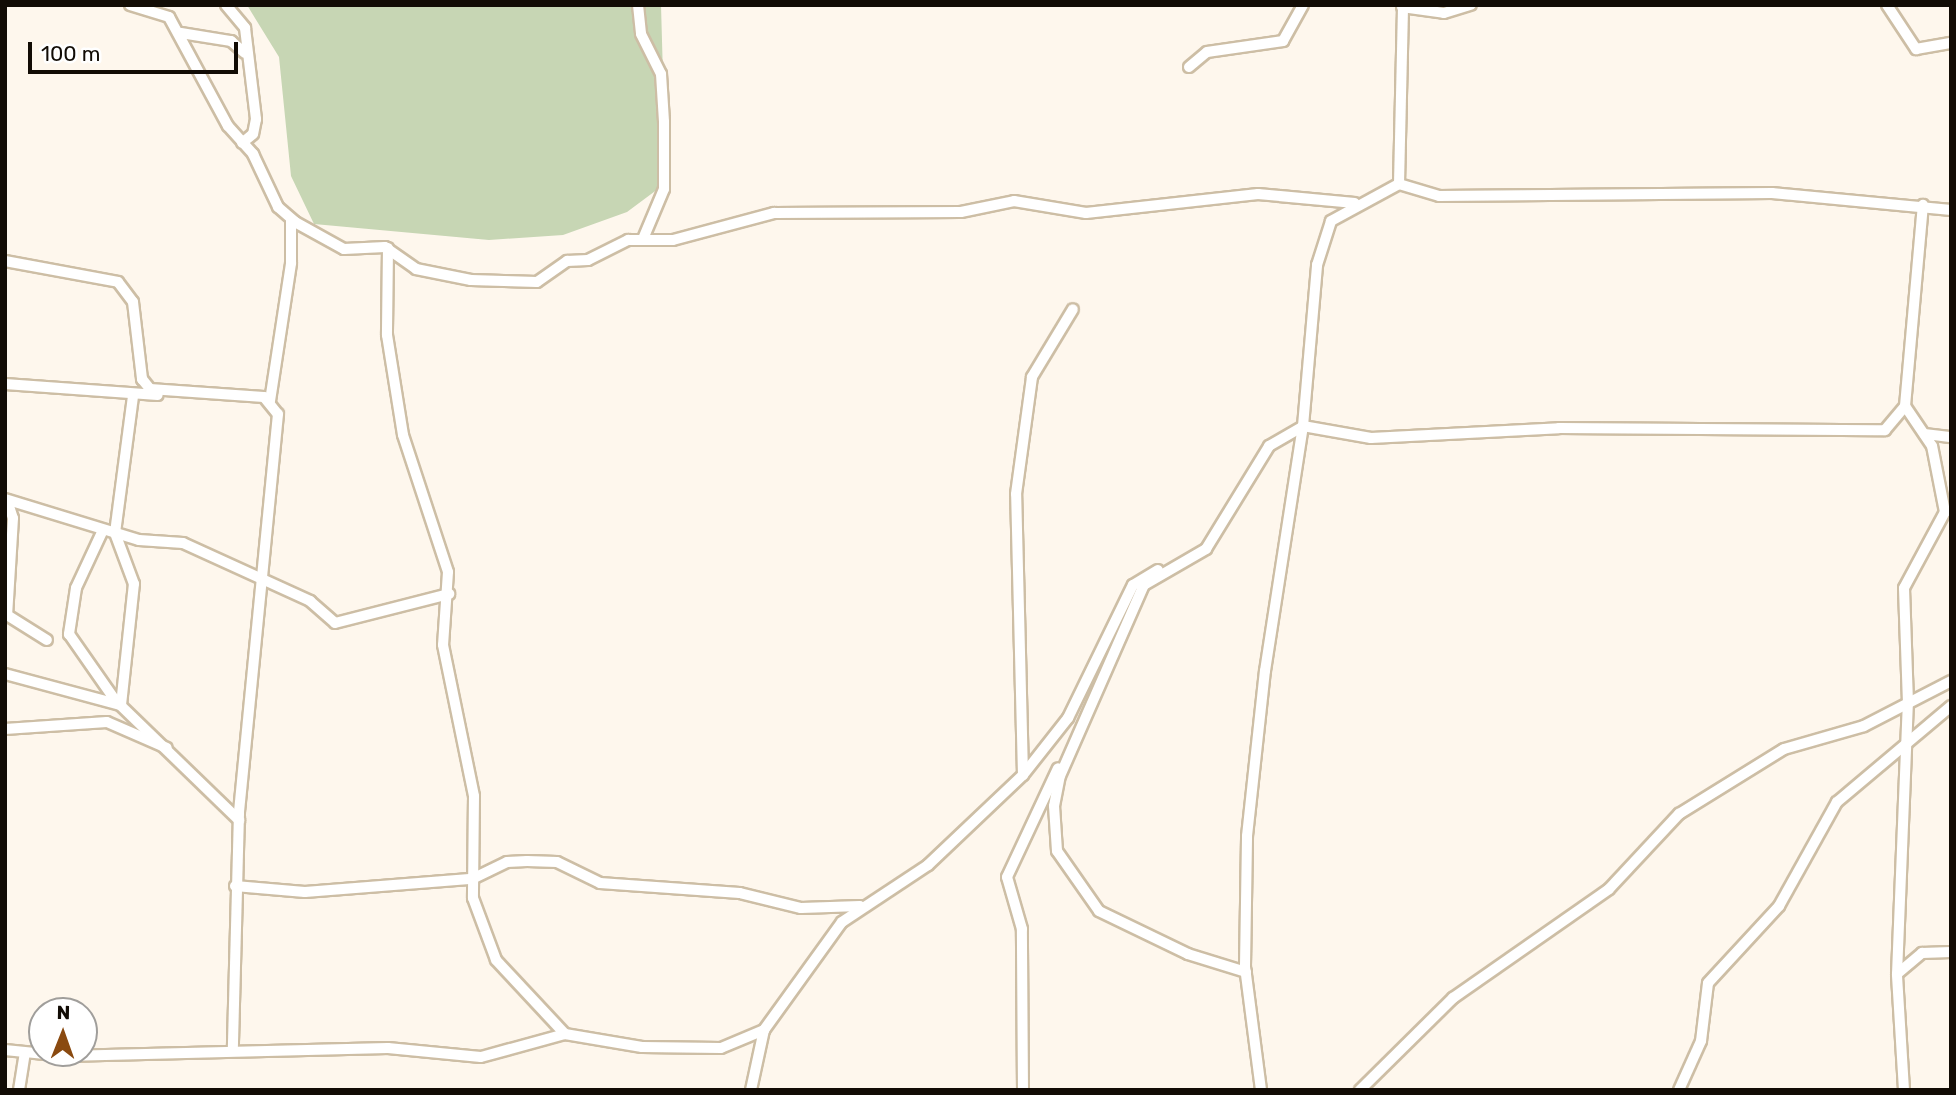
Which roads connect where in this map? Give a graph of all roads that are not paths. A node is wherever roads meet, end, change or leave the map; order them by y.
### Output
1 (130, 5) edge
2 (226, 5) edge
3 (638, 5) edge
4 (1303, 5) edge
5 (1471, 5) edge
6 (1887, 5) edge
7 (1402, 6) edge
8 (181, 33) junction
9 (1951, 43) edge
10 (245, 53) junction
11 (1189, 67) dead end
12 (242, 143) junction
13 (1399, 184) junction
14 (1355, 203) junction
15 (1923, 205) junction
16 (1951, 209) edge
17 (291, 219) junction
18 (643, 239) junction
19 (388, 248) junction
20 (5, 261) edge
21 (1073, 309) dead end
22 (5, 384) edge
23 (178, 392) junction
24 (133, 397) junction
25 (270, 401) junction
26 (1905, 406) junction
27 (1303, 426) junction
28 (1925, 434) junction
29 (1951, 436) edge
30 (6, 500) edge
31 (109, 532) junction
32 (1185, 563) junction
33 (265, 579) junction
34 (449, 594) junction
35 (47, 640) dead end
36 (5, 674) edge
37 (1951, 681) edge
38 (1908, 703) junction
39 (121, 705) junction
40 (1951, 706) edge
41 (1085, 721) junction
42 (5, 729) edge
43 (1906, 739) junction
44 (172, 751) junction
45 (1023, 775) junction
46 (239, 820) junction
47 (472, 878) junction
48 (235, 887) junction
49 (863, 906) junction
50 (1951, 952) edge
51 (1245, 972) junction
52 (1897, 974) junction
53 (764, 1030) junction
54 (565, 1034) junction
55 (5, 1050) edge
56 (233, 1050) junction
57 (24, 1054) junction
58 (19, 1090) edge
59 (751, 1090) edge
60 (1023, 1090) edge
61 (1261, 1090) edge
62 (1360, 1090) edge
63 (1679, 1090) edge
64 (1904, 1090) edge

1 - 8 street
2 - 10 street
3 - 18 street
4 - 11 street
5 - 7 street
6 - 9 street
7 - 13 street
8 - 10 street
8 - 12 street
10 - 12 street
12 - 17 street
13 - 14 street
13 - 15 street
14 - 18 street
14 - 27 street
15 - 16 street
15 - 26 street
17 - 19 street
17 - 25 street
18 - 19 street
19 - 34 street
20 - 23 street
21 - 45 street
22 - 24 street
23 - 24 street
23 - 25 street
24 - 31 street
25 - 33 street
26 - 27 street
26 - 28 street
27 - 32 street
27 - 51 street
28 - 29 street
28 - 38 street
30 - 31 street
30 - 35 street
31 - 33 street
31 - 39 street
31 - 39 street
32 - 41 street
32 - 45 street
33 - 34 street
33 - 46 street
34 - 47 street
36 - 39 street
37 - 38 street
38 - 43 street
38 - 62 street
39 - 44 street
40 - 43 street
41 - 51 street
41 - 60 street
42 - 44 street
43 - 52 street
43 - 63 street
44 - 46 street
45 - 49 street
46 - 48 street
47 - 48 street
47 - 49 street
47 - 54 street
48 - 56 street
49 - 53 street
50 - 52 street
51 - 61 street
52 - 64 street
53 - 54 street
53 - 59 street
54 - 56 street
55 - 57 street
56 - 57 street
57 - 58 street

